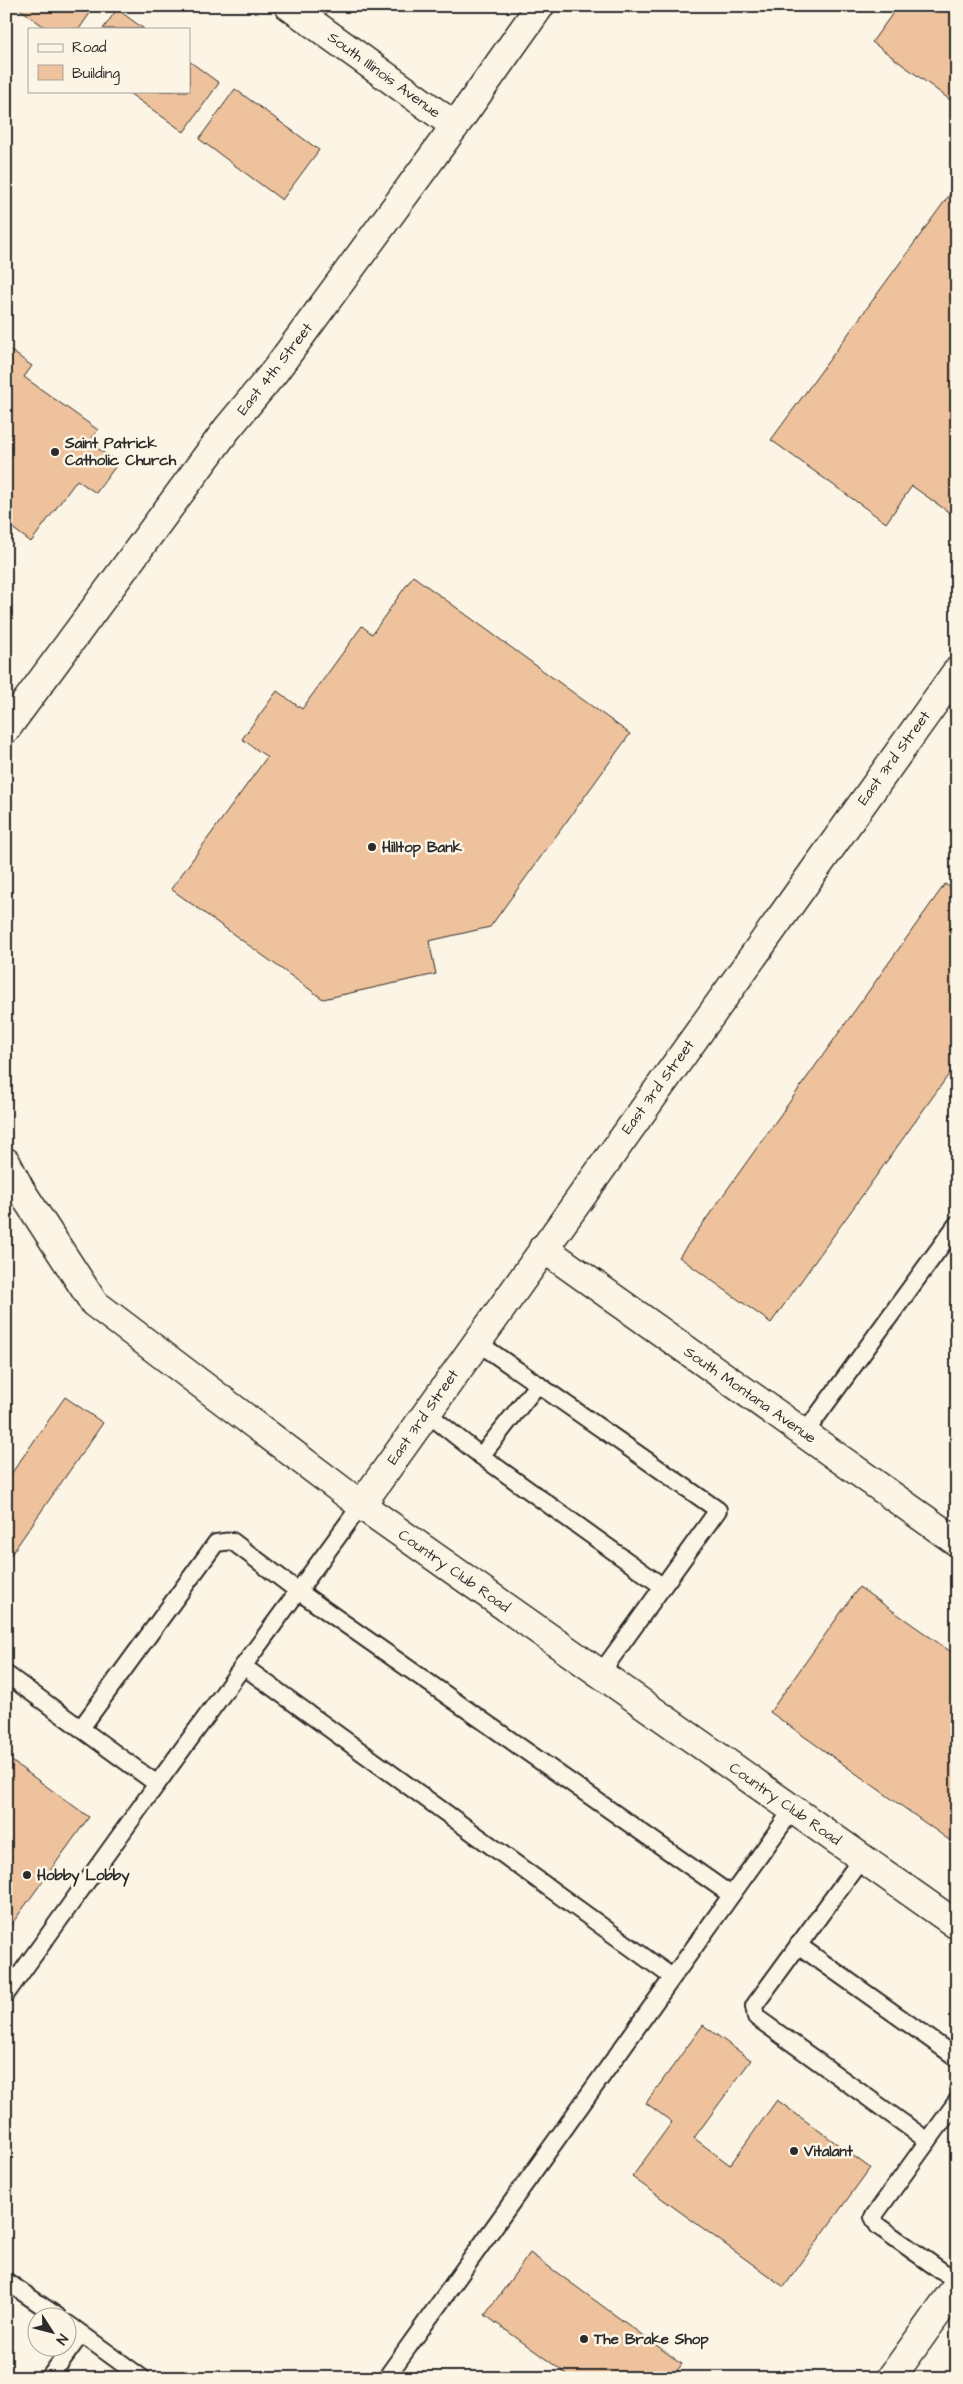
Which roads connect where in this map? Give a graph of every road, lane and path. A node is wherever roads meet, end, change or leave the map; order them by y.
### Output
1 (289, 6) edge
2 (540, 6) edge
3 (455, 126) junction
4 (957, 671) edge
5 (6, 728) edge
6 (6, 1162) edge
7 (13, 1194) edge
8 (957, 1224) edge
9 (543, 1248) junction
10 (477, 1342) junction
11 (538, 1384) junction
12 (427, 1413) junction
13 (804, 1434) junction
14 (481, 1456) junction
15 (361, 1505) junction
16 (957, 1542) edge
17 (662, 1586) junction
18 (298, 1591) junction
19 (243, 1666) junction
20 (6, 1674) edge
21 (600, 1674) junction
22 (81, 1728) junction
23 (157, 1784) junction
24 (792, 1809) junction
25 (862, 1858) junction
26 (731, 1895) junction
27 (957, 1925) edge
28 (798, 1945) junction
29 (672, 1977) junction
30 (6, 1994) edge
31 (957, 2058) edge
32 (957, 2100) edge
33 (928, 2141) junction
34 (6, 2280) edge
35 (957, 2282) edge
36 (957, 2286) edge
37 (43, 2306) edge
38 (78, 2332) edge
39 (60, 2356) edge
40 (49, 2378) edge
41 (142, 2378) edge
42 (386, 2378) edge
43 (891, 2378) edge

1 - 3 street, South Illinois Avenue
2 - 3 street, East 4th Street
3 - 5 street, East 4th Street
4 - 9 street, East 3rd Street
6 - 7 street, Country Club Road
7 - 15 street, Country Club Road
8 - 13 lane
9 - 10 street, East 3rd Street
9 - 13 street, South Montana Avenue
10 - 11 lane
10 - 12 street, East 3rd Street
11 - 14 lane
11 - 17 lane
12 - 14 lane
12 - 15 street, East 3rd Street
13 - 16 street, South Montana Avenue
14 - 17 lane
15 - 18 lane
15 - 21 street, Country Club Road
17 - 21 lane
18 - 19 lane
18 - 22 lane
18 - 26 lane
19 - 23 lane
19 - 29 lane
20 - 22 lane
21 - 24 street, Country Club Road
22 - 23 lane
23 - 30 lane
24 - 25 street, Country Club Road
24 - 26 lane
25 - 27 street, Country Club Road
25 - 28 lane
26 - 29 lane
28 - 31 lane
28 - 33 lane
29 - 42 lane
32 - 33 lane
33 - 35 lane
34 - 37 lane
36 - 43 street
38 - 41 lane
39 - 40 lane

